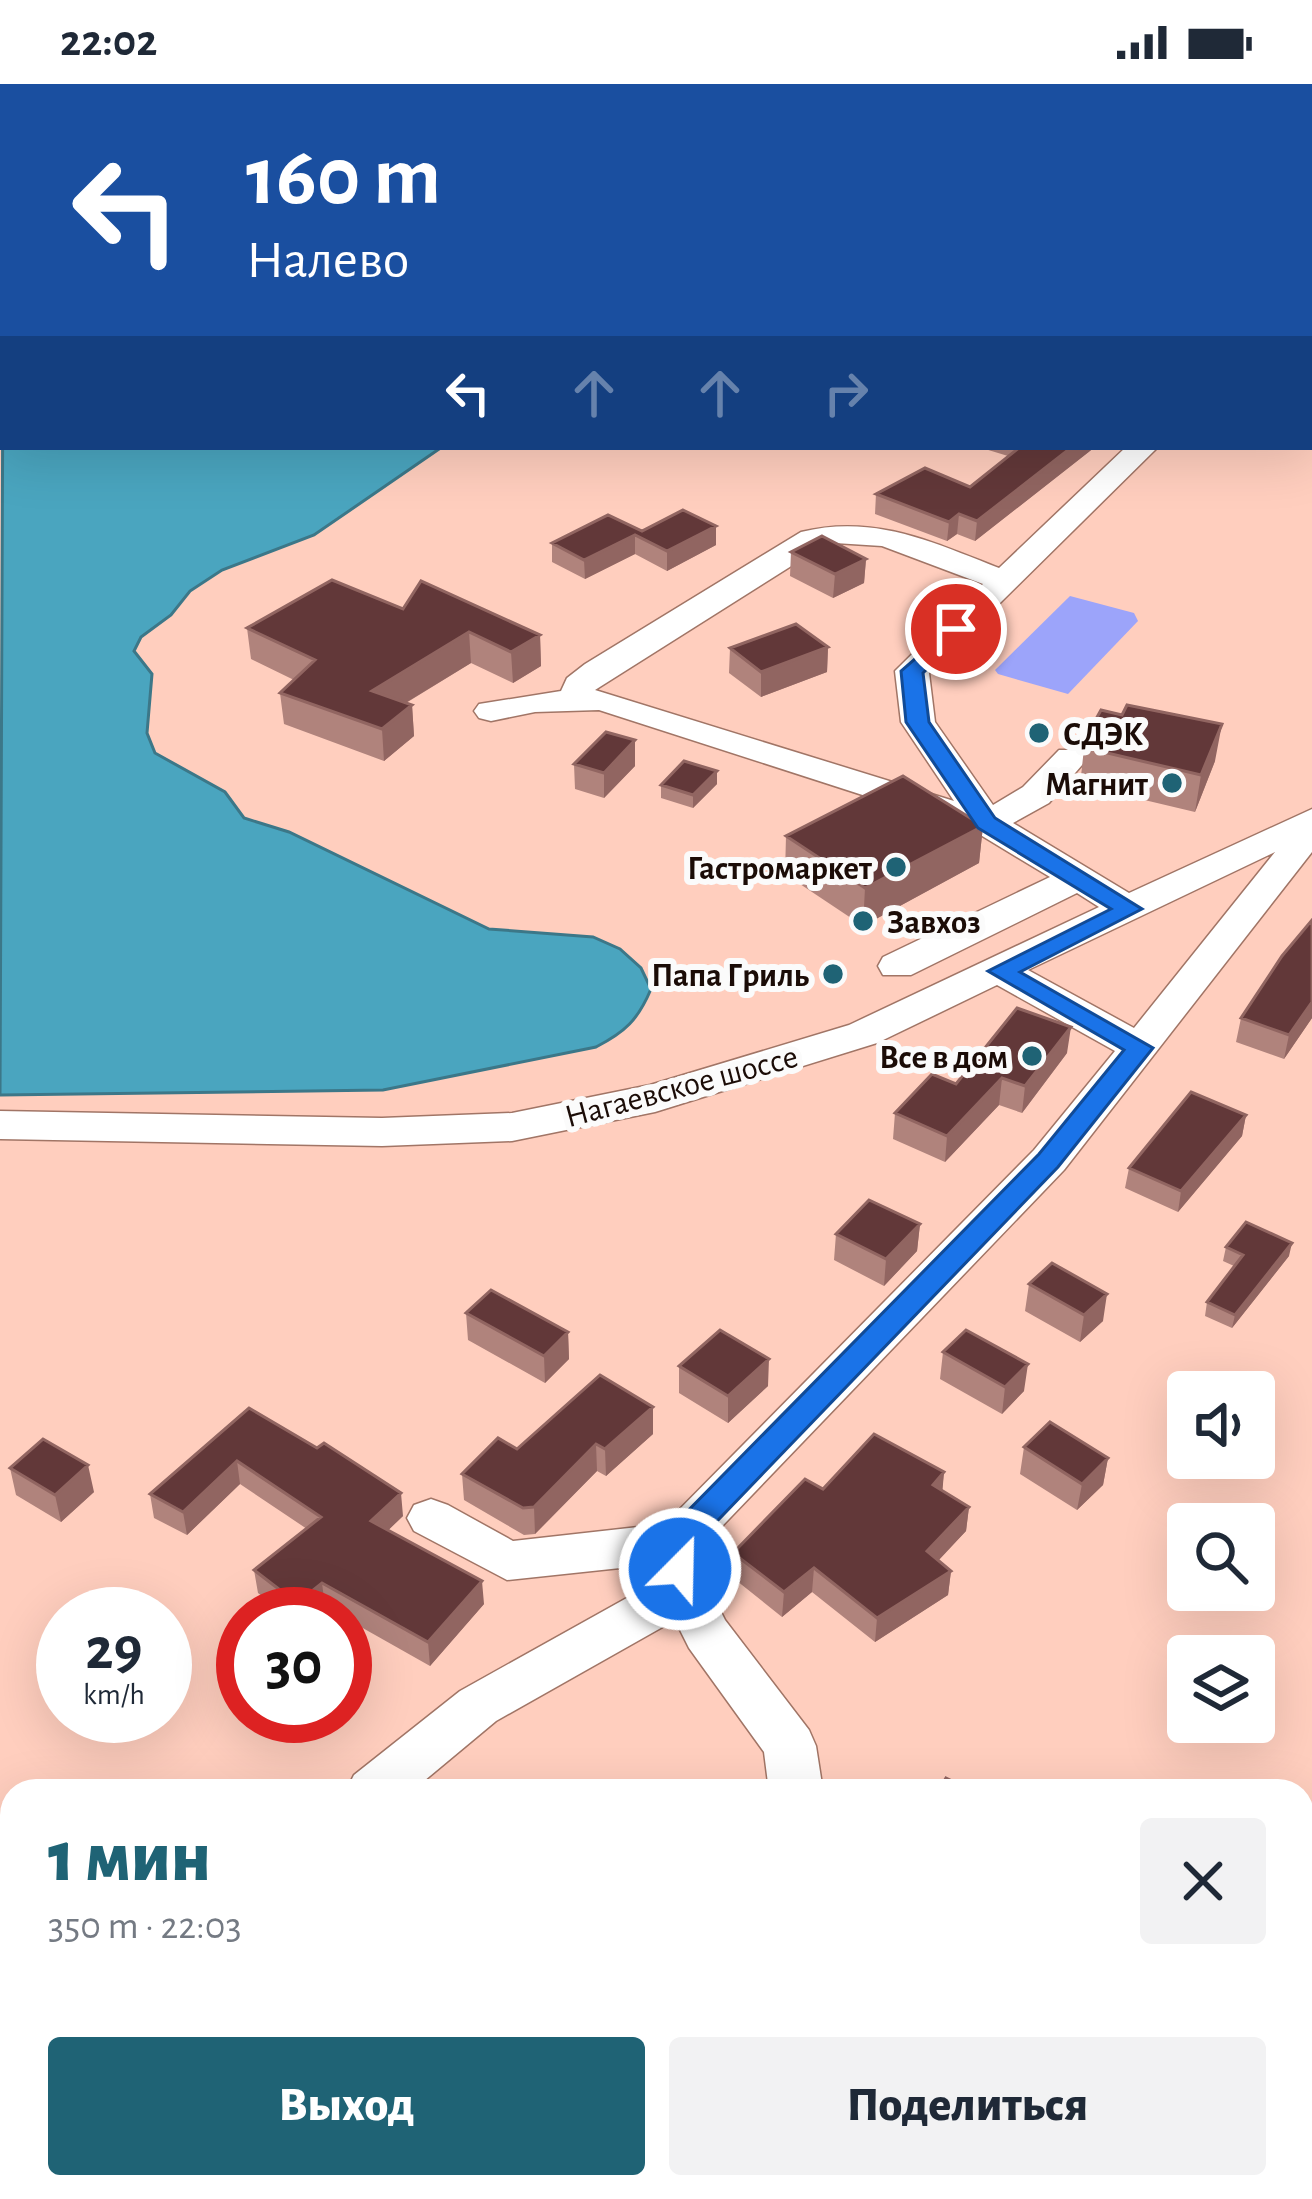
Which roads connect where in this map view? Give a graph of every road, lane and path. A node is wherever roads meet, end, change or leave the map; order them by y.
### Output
1 (1140, 450) edge
2 (1006, 582) junction
3 (576, 701) junction
4 (491, 711) dead end
5 (1071, 757) dead end
6 (1312, 821) edge
7 (987, 823) junction
8 (1078, 878) junction
9 (1130, 909) junction
10 (897, 966) dead end
11 (1000, 971) junction
12 (1140, 1048) junction
13 (0, 1125) edge
14 (431, 1518) dead end
15 (682, 1564) junction
16 (389, 1779) edge
17 (794, 1779) edge

1 - 2 street
2 - 3 street
2 - 7 street
3 - 4 street
3 - 7 street
5 - 7 street
6 - 9 street, Нагаевское шоссе
6 - 12 street
7 - 8 street
8 - 9 street
8 - 10 street
9 - 11 street, Нагаевское шоссе
11 - 12 street
11 - 13 street, Нагаевское шоссе
12 - 15 street
14 - 15 street
15 - 16 street
15 - 17 street

